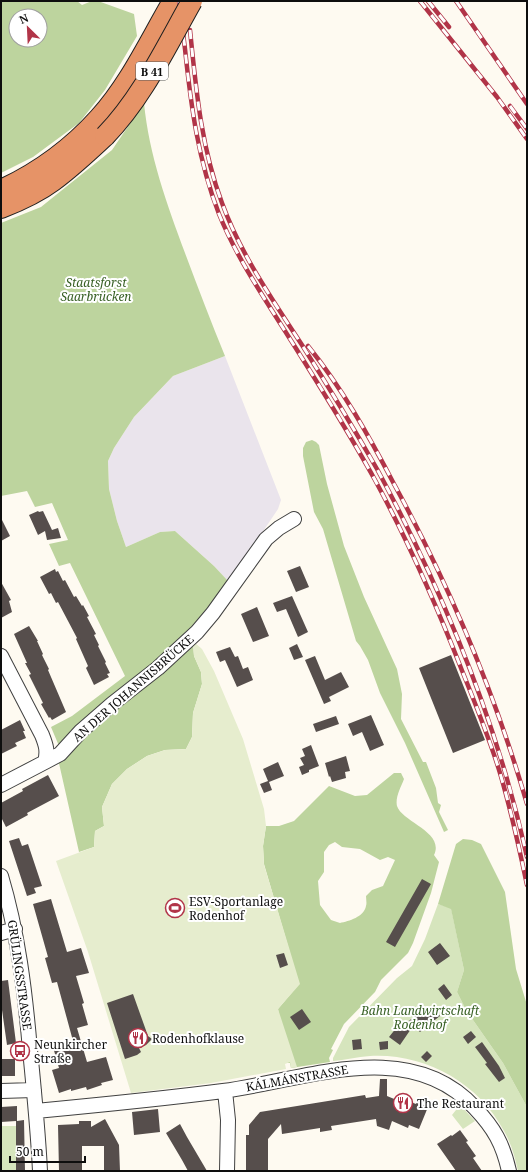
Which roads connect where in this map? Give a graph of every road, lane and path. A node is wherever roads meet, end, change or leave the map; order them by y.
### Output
1 (173, 1) edge
2 (192, 1) edge
3 (97, 132) junction
4 (1, 190) edge
5 (1, 208) edge
6 (294, 519) dead end
7 (1, 656) edge
8 (45, 762) junction
9 (1, 785) edge
10 (1, 876) edge
11 (15, 929) junction
12 (1, 933) edge
13 (34, 1090) junction
14 (1, 1091) edge
15 (225, 1091) junction
16 (36, 1112) junction
17 (40, 1171) edge
18 (227, 1171) edge
19 (509, 1171) edge

1 - 3 highway, B 41
2 - 3 highway, B 41, bridge
3 - 4 highway, B 41
3 - 5 highway, B 41
6 - 8 street, AN DER JOHANNISBRÜCKE
7 - 8 street
8 - 9 street, AN DER JOHANNISBRÜCKE
10 - 11 street, GRÜLINGSSTRASSE
11 - 12 street
11 - 13 street, GRÜLINGSSTRASSE
13 - 14 street
13 - 16 street, GRÜLINGSSTRASSE
15 - 16 street, KÁLMÁNSTRASSE
15 - 18 street
15 - 19 street, KÁLMÁNSTRASSE
16 - 17 street, GRÜLINGSSTRASSE

